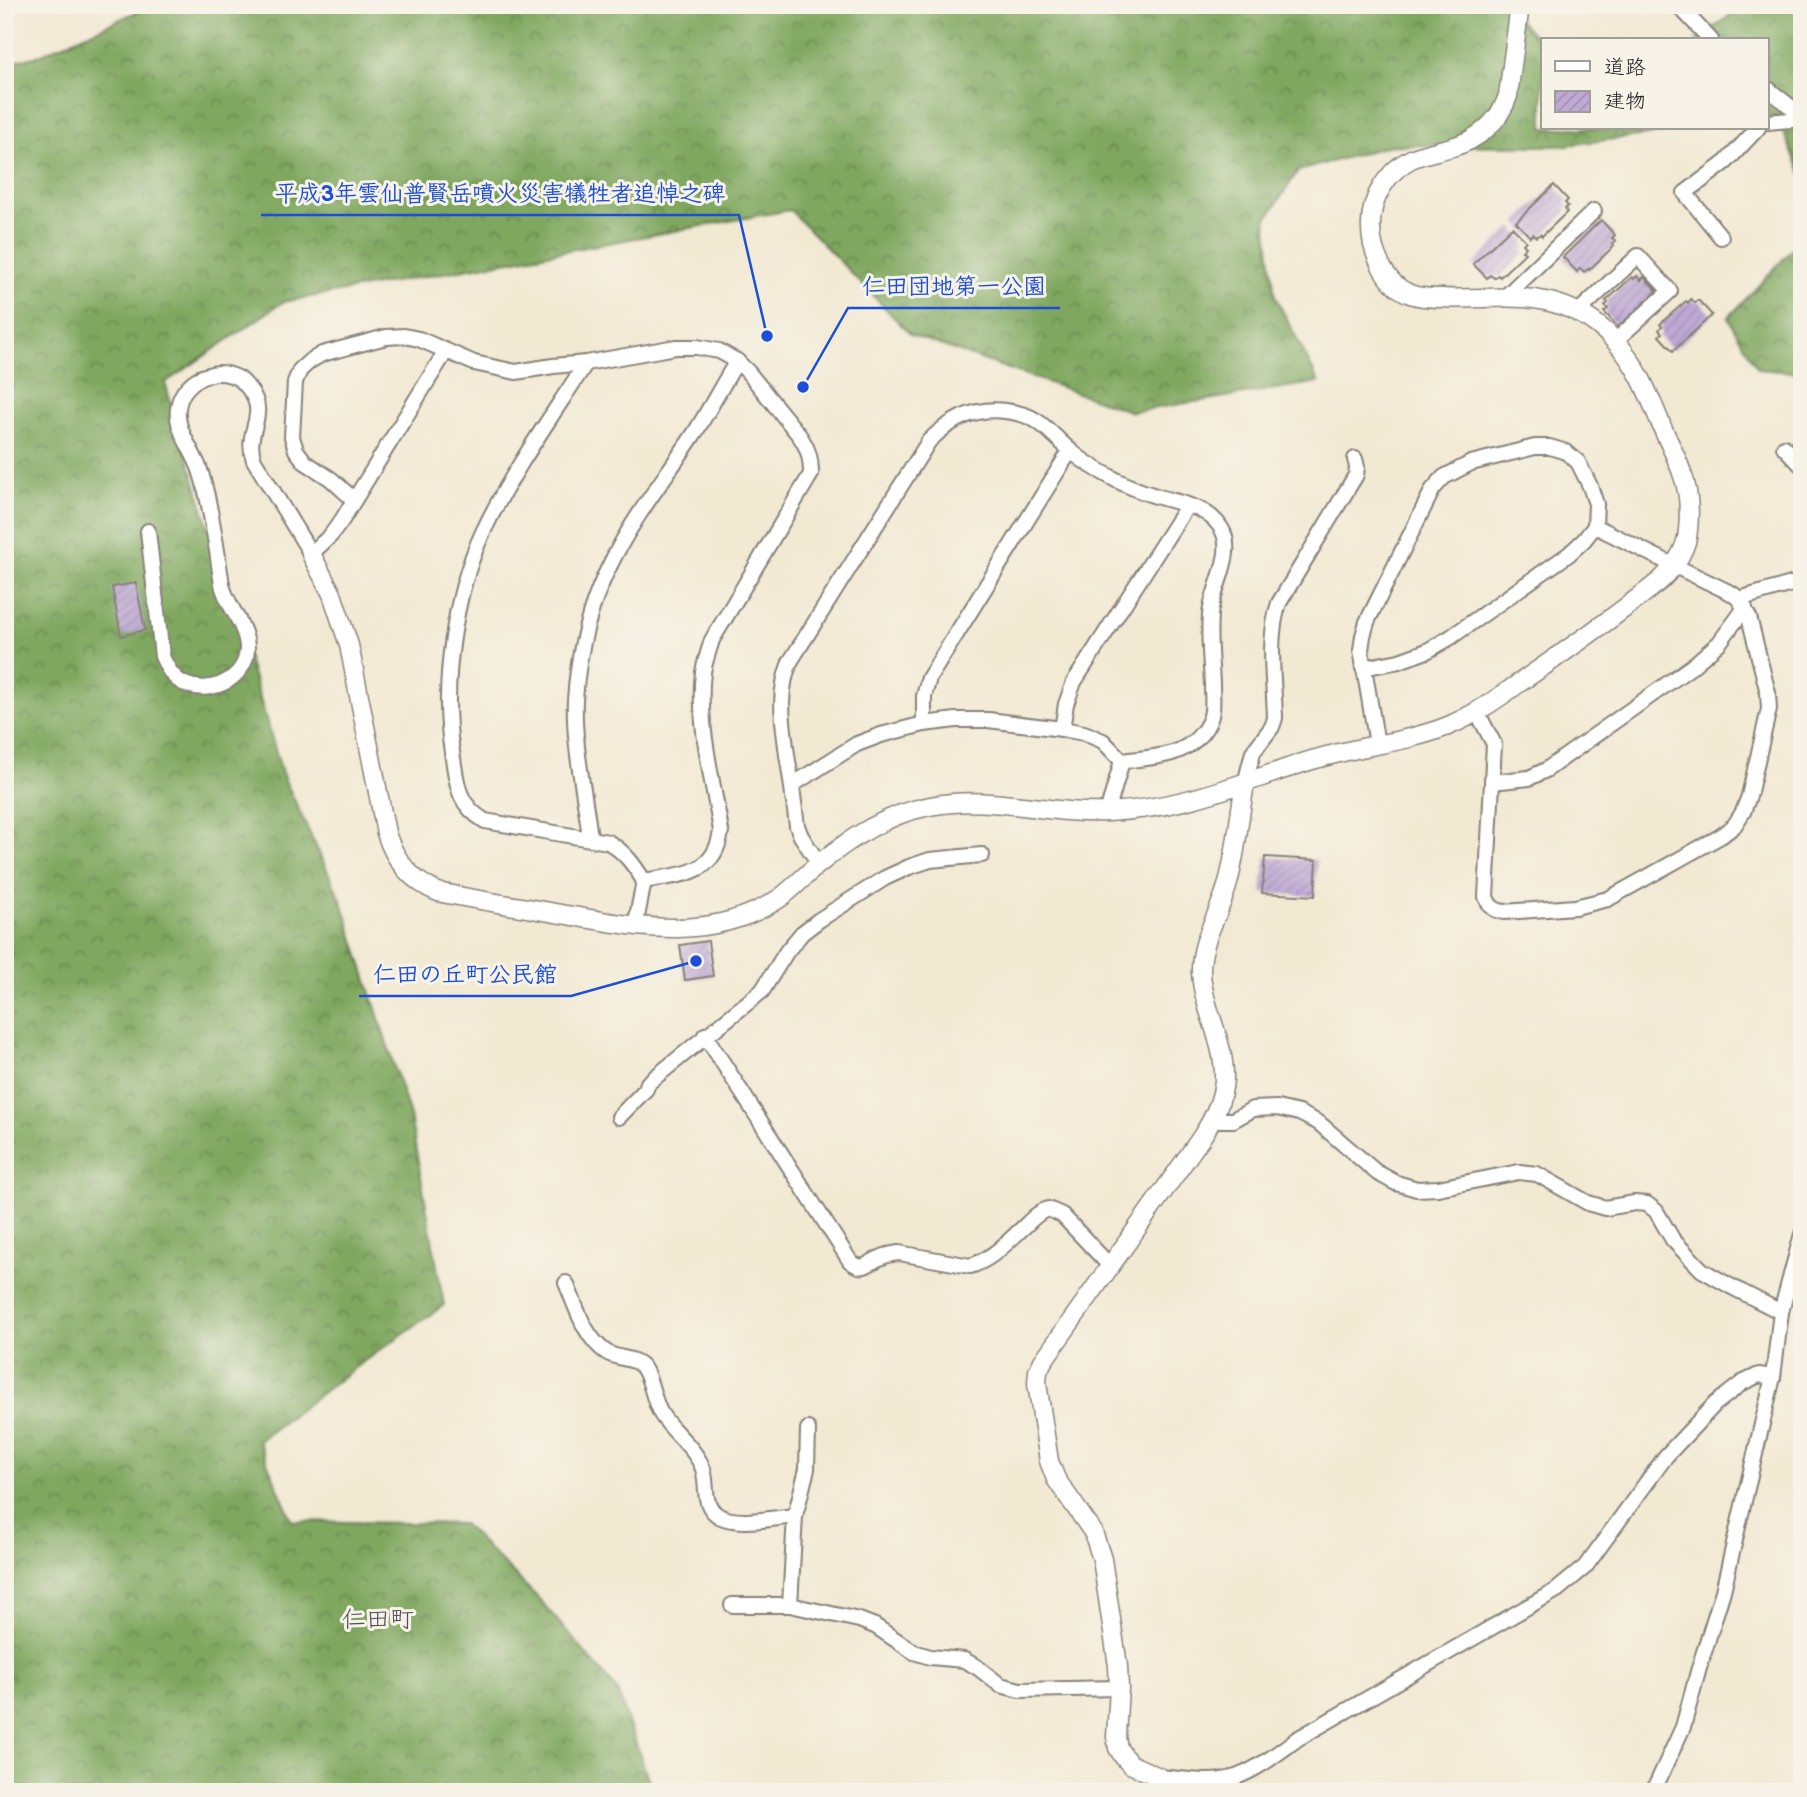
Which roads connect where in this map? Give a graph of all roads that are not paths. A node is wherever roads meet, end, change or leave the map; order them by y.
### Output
1 (1520, 5) edge
2 (1678, 5) edge
3 (1709, 38) edge
4 (1769, 90) edge
5 (1802, 118) edge
6 (1769, 122) edge
7 (1756, 130) edge
8 (1594, 211) dead end
9 (1721, 237) dead end
10 (1505, 297) junction
11 (1578, 312) junction
12 (1615, 341) junction
13 (446, 351) junction
14 (737, 362) junction
15 (586, 363) junction
16 (1784, 447) dead end
17 (1070, 451) junction
18 (1355, 458) dead end
19 (1802, 466) edge
20 (354, 500) junction
21 (1187, 506) junction
22 (1595, 526) junction
23 (148, 531) dead end
24 (311, 554) junction
25 (1675, 566) junction
26 (1802, 581) edge
27 (1742, 604) junction
28 (1363, 668) junction
29 (1477, 712) junction
30 (924, 724) junction
31 (1062, 729) junction
32 (1377, 744) junction
33 (1122, 761) junction
34 (1492, 782) junction
35 (1245, 784) junction
36 (792, 785) junction
37 (1107, 813) junction
38 (590, 838) junction
39 (982, 855) dead end
40 (820, 864) junction
41 (644, 881) junction
42 (635, 927) junction
43 (705, 1035) junction
44 (620, 1117) dead end
45 (1213, 1120) junction
46 (1802, 1234) edge
47 (1110, 1266) junction
48 (566, 1283) dead end
49 (1782, 1312) junction
50 (1773, 1377) junction
51 (808, 1429) dead end
52 (794, 1516) junction
53 (732, 1605) dead end
54 (790, 1605) junction
55 (1119, 1688) junction
56 (1159, 1777) junction
57 (1234, 1777) junction
58 (1173, 1792) edge
59 (1216, 1792) edge
60 (1653, 1792) edge

1 - 10 street
2 - 3 street
4 - 5 street
5 - 6 street
7 - 9 street
8 - 10 street
10 - 11 street
11 - 12 street
11 - 12 street
12 - 25 street
13 - 15 street
13 - 20 street
13 - 20 street
14 - 15 street
14 - 38 street
14 - 41 street
15 - 38 street
16 - 19 street
17 - 21 street
17 - 30 street
17 - 36 street
18 - 35 street
20 - 24 street
21 - 31 street
21 - 33 street
22 - 25 street
22 - 28 street
22 - 28 street
23 - 24 street
24 - 42 street
25 - 27 street
25 - 29 street
26 - 27 street
27 - 34 street
27 - 34 street
28 - 32 street
29 - 32 street
29 - 34 street
30 - 31 street
30 - 36 street
31 - 33 street
32 - 35 street
33 - 37 street
35 - 37 street
35 - 45 street
36 - 40 street
37 - 40 street
38 - 41 street
39 - 43 street
40 - 42 street
41 - 42 street
43 - 44 street
43 - 47 street
45 - 47 street
45 - 49 street
46 - 49 street
47 - 55 street
48 - 52 street
49 - 50 street
50 - 57 street
50 - 60 street
51 - 52 street
52 - 54 street
53 - 54 street
54 - 55 street
55 - 56 street
56 - 57 street
56 - 58 street
57 - 59 street

